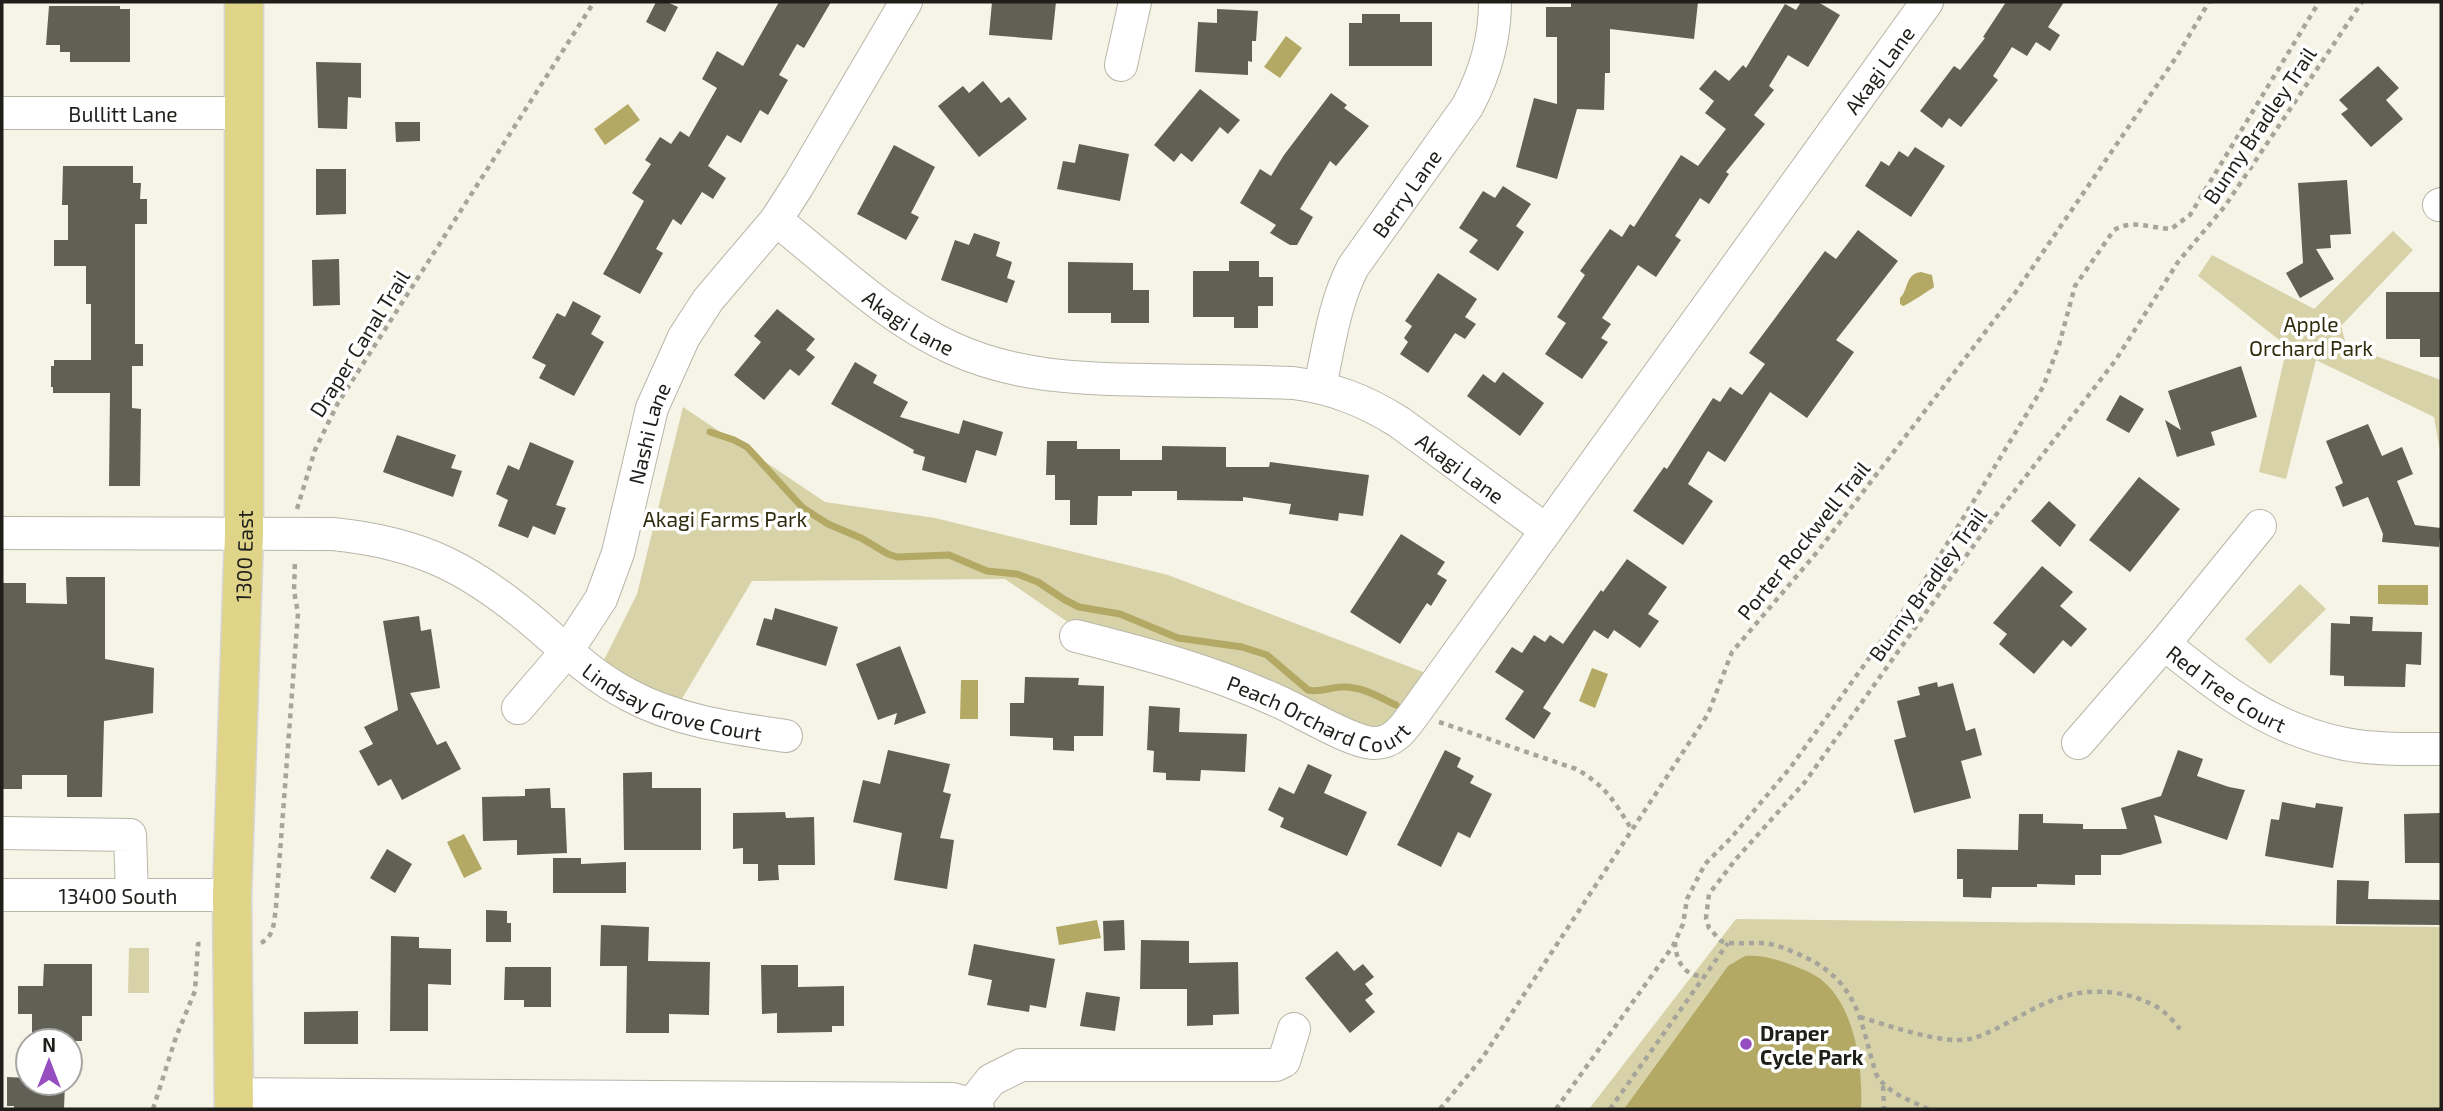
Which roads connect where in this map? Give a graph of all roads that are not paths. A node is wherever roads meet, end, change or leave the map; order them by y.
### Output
1 (244, 2) edge
2 (906, 2) edge
3 (1135, 2) edge
4 (1495, 2) edge
5 (1921, 4) edge
6 (1121, 65) dead end
7 (2, 113) edge
8 (244, 114) junction
9 (775, 220) junction
10 (1320, 386) junction
11 (2260, 526) dead end
12 (1546, 530) junction
13 (2, 533) edge
14 (244, 534) junction
15 (1076, 636) dead end
16 (2164, 644) junction
17 (567, 651) junction
18 (518, 708) dead end
19 (786, 736) dead end
20 (2078, 743) dead end
21 (2441, 749) edge
22 (2, 833) edge
23 (2, 895) edge
24 (131, 895) junction
25 (232, 895) junction
26 (1294, 1029) dead end
27 (234, 1102) edge
28 (975, 1107) edge

1 - 8 main road, 1300 East
2 - 9 street, Nashi Lane
3 - 6 street
4 - 10 street, Berry Lane
5 - 12 street, Akagi Lane
7 - 8 street, Bullitt Lane
8 - 14 main road, 1300 East
9 - 10 street, Akagi Lane
9 - 17 street, Nashi Lane
10 - 12 street, Akagi Lane
11 - 16 street, Red Tree Court
12 - 15 street, Peach Orchard Court
13 - 14 street
14 - 17 street
14 - 25 main road, 1300 East
16 - 20 street
16 - 21 street, Red Tree Court
17 - 18 street, Nashi Lane
17 - 19 street, Lindsay Grove Court
22 - 24 street
23 - 24 street, 13400 South
24 - 25 street, 13400 South
25 - 27 main road, 1300 East
26 - 28 street
27 - 28 street

